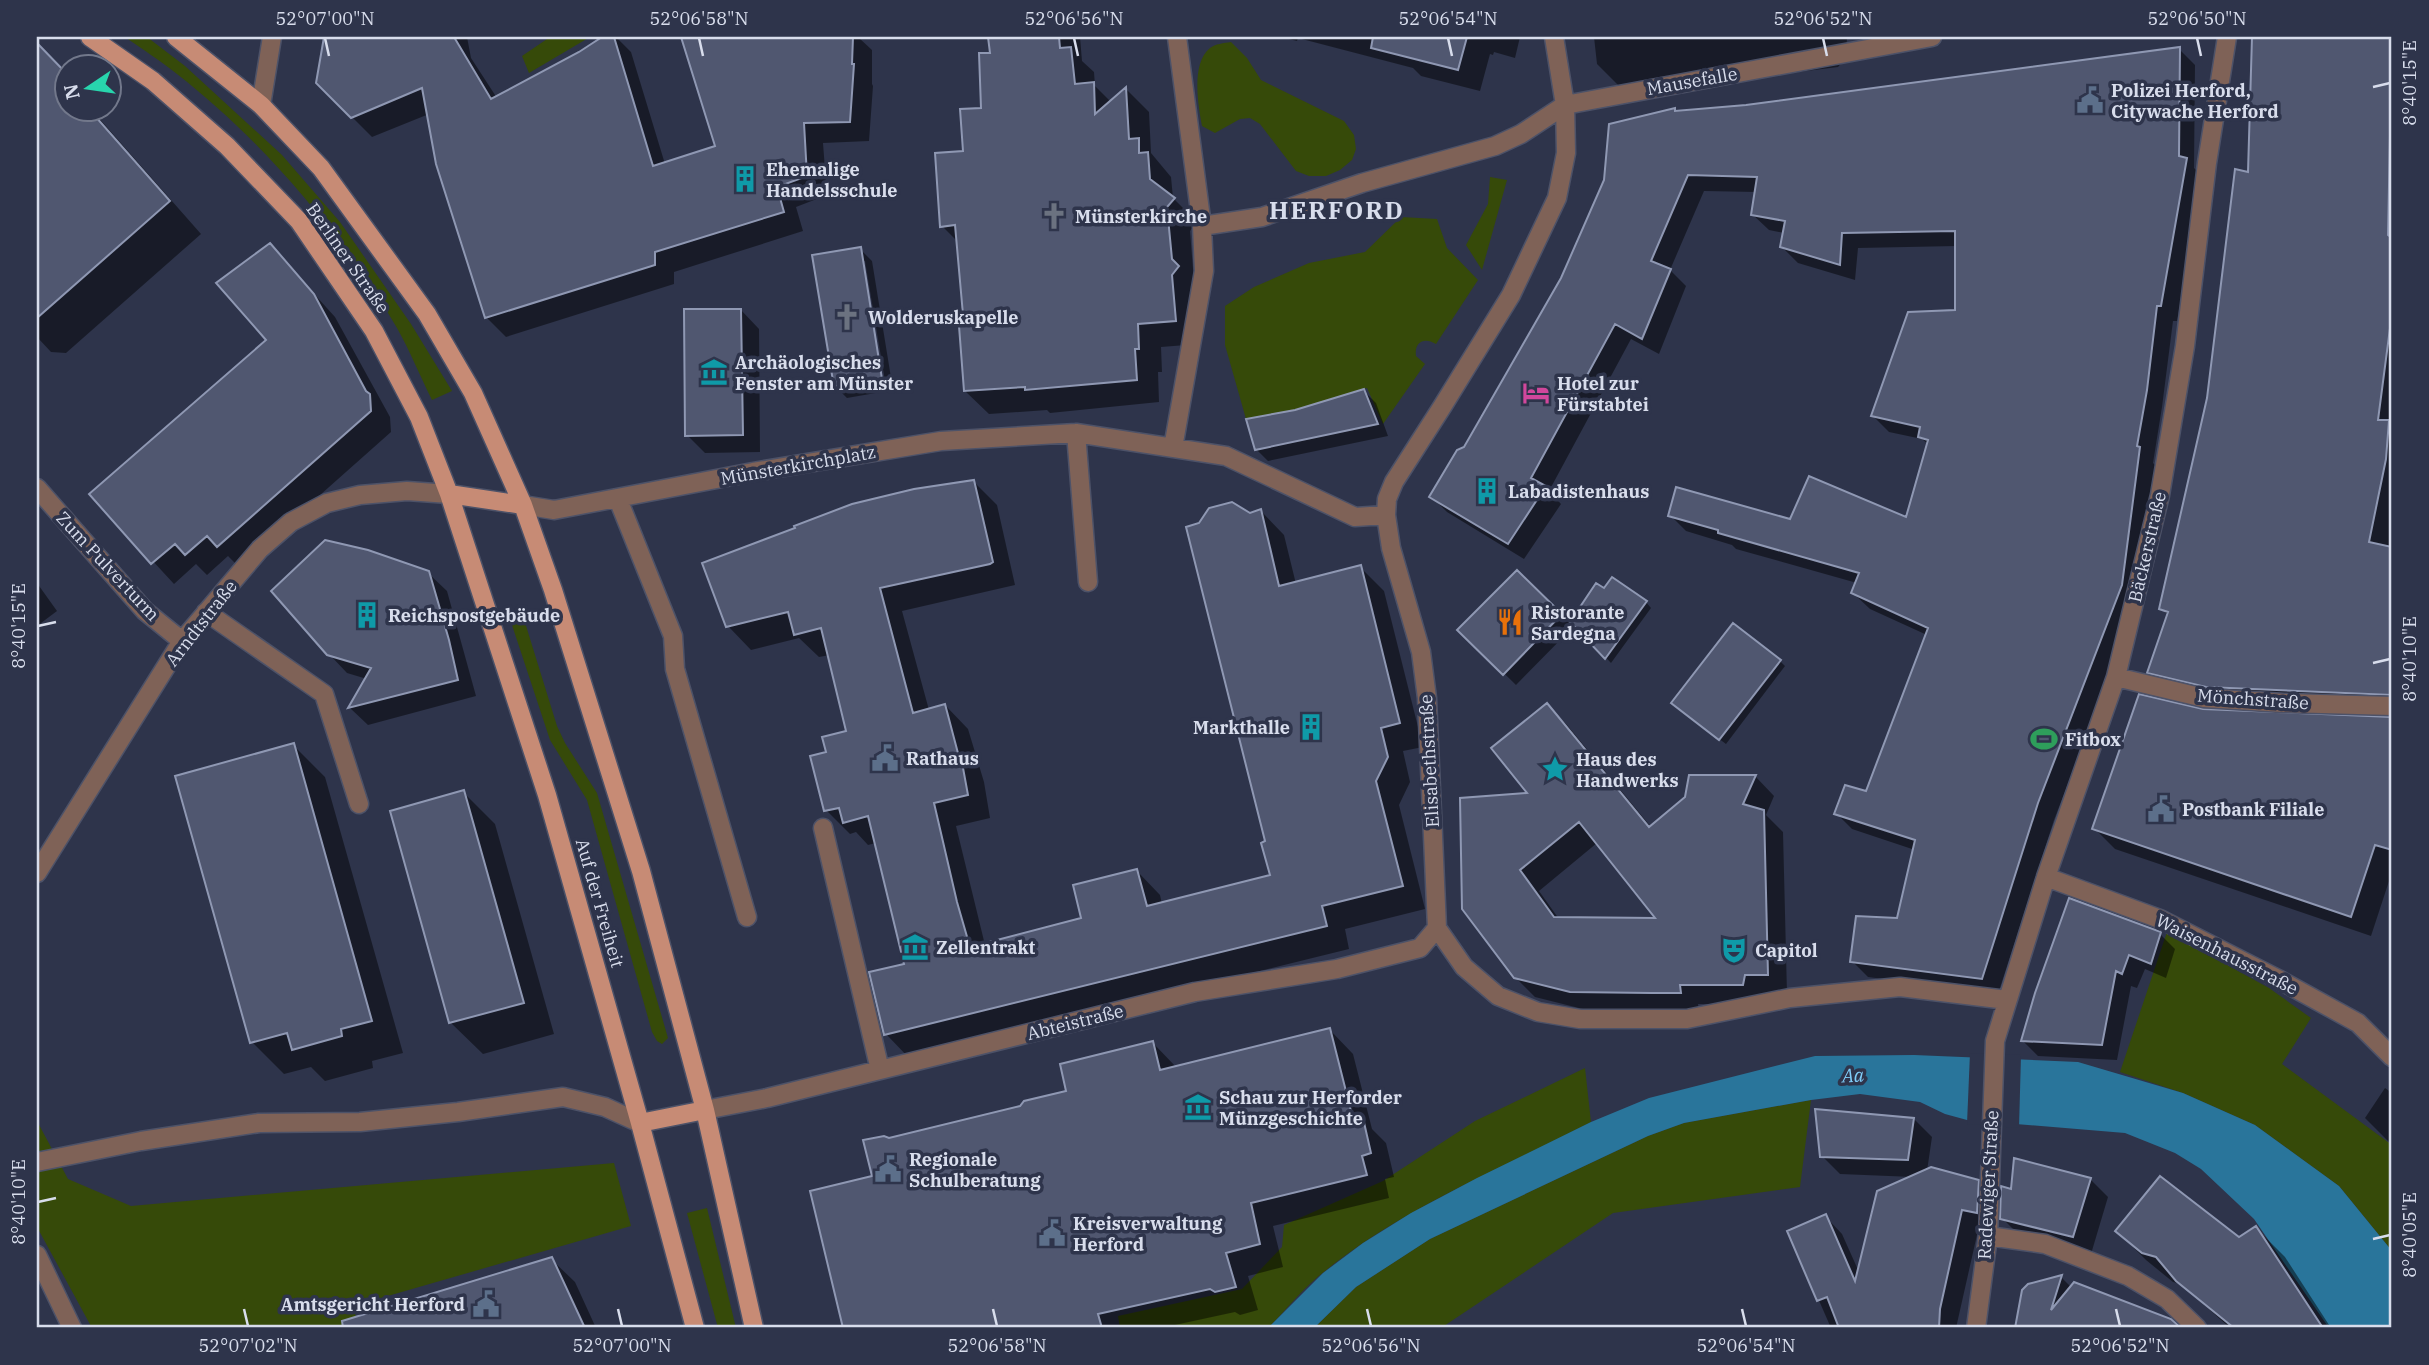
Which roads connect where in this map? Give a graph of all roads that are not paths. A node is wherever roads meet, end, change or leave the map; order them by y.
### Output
1 (90, 37) edge
2 (176, 37) edge
3 (272, 37) edge
4 (1177, 37) edge
5 (1554, 37) edge
6 (1931, 37) edge
7 (2227, 37) edge
8 (1873, 42) edge
9 (261, 105) junction
10 (1565, 105) junction
11 (1202, 226) junction
12 (1076, 433) junction
13 (1173, 448) junction
14 (37, 488) edge
15 (449, 494) junction
16 (618, 499) junction
17 (523, 505) junction
18 (1386, 515) junction
19 (1088, 582) dead end
20 (206, 612) junction
21 (182, 641) junction
22 (2116, 677) junction
23 (2392, 706) edge
24 (359, 804) dead end
25 (823, 828) dead end
26 (37, 873) edge
27 (2046, 877) junction
28 (747, 917) dead end
29 (1437, 928) junction
30 (2007, 1000) junction
31 (1995, 1041) joint
32 (2392, 1057) edge
33 (880, 1070) junction
34 (705, 1110) junction
35 (640, 1123) junction
36 (37, 1162) edge
37 (1988, 1236) junction
38 (37, 1255) edge
39 (72, 1328) edge
40 (695, 1328) edge
41 (754, 1328) edge
42 (1976, 1328) edge
43 (2197, 1328) edge

1 - 15 main road, Berliner Straße
2 - 9 main road, Berliner Straße
3 - 9 street
4 - 11 street
5 - 10 street, Elisabethstraße
6 - 8 street, Mausefalle
7 - 22 street, Bäckerstraße
8 - 10 street, Mausefalle
9 - 17 main road, Berliner Straße
10 - 11 street
10 - 18 street, Elisabethstraße
11 - 13 street
12 - 13 street, Münsterkirchplatz
12 - 16 street, Münsterkirchplatz
12 - 19 street
13 - 18 street, Münsterkirchplatz
14 - 21 street, Zum Pulverturm
15 - 17 main road
15 - 20 street, Arndtstraße
15 - 35 main road, Auf der Freiheit
16 - 17 street, Münsterkirchplatz
16 - 28 street
17 - 34 main road
18 - 29 street, Elisabethstraße
20 - 21 street, Arndtstraße
20 - 24 street
21 - 26 street, Arndtstraße
22 - 23 street, Mönchstraße
22 - 27 street, Bäckerstraße
25 - 33 street
27 - 30 street, Bäckerstraße
27 - 32 street, Waisenhausstraße
29 - 30 street
29 - 33 street, Abteistraße
30 - 31 street, Bäckerstraße
31 - 37 street, Radewiger Straße
33 - 34 street, Abteistraße
34 - 35 main road
34 - 41 main road
35 - 36 street
35 - 40 main road, Auf der Freiheit
37 - 42 street, Radewiger Straße
37 - 43 street
38 - 39 street

